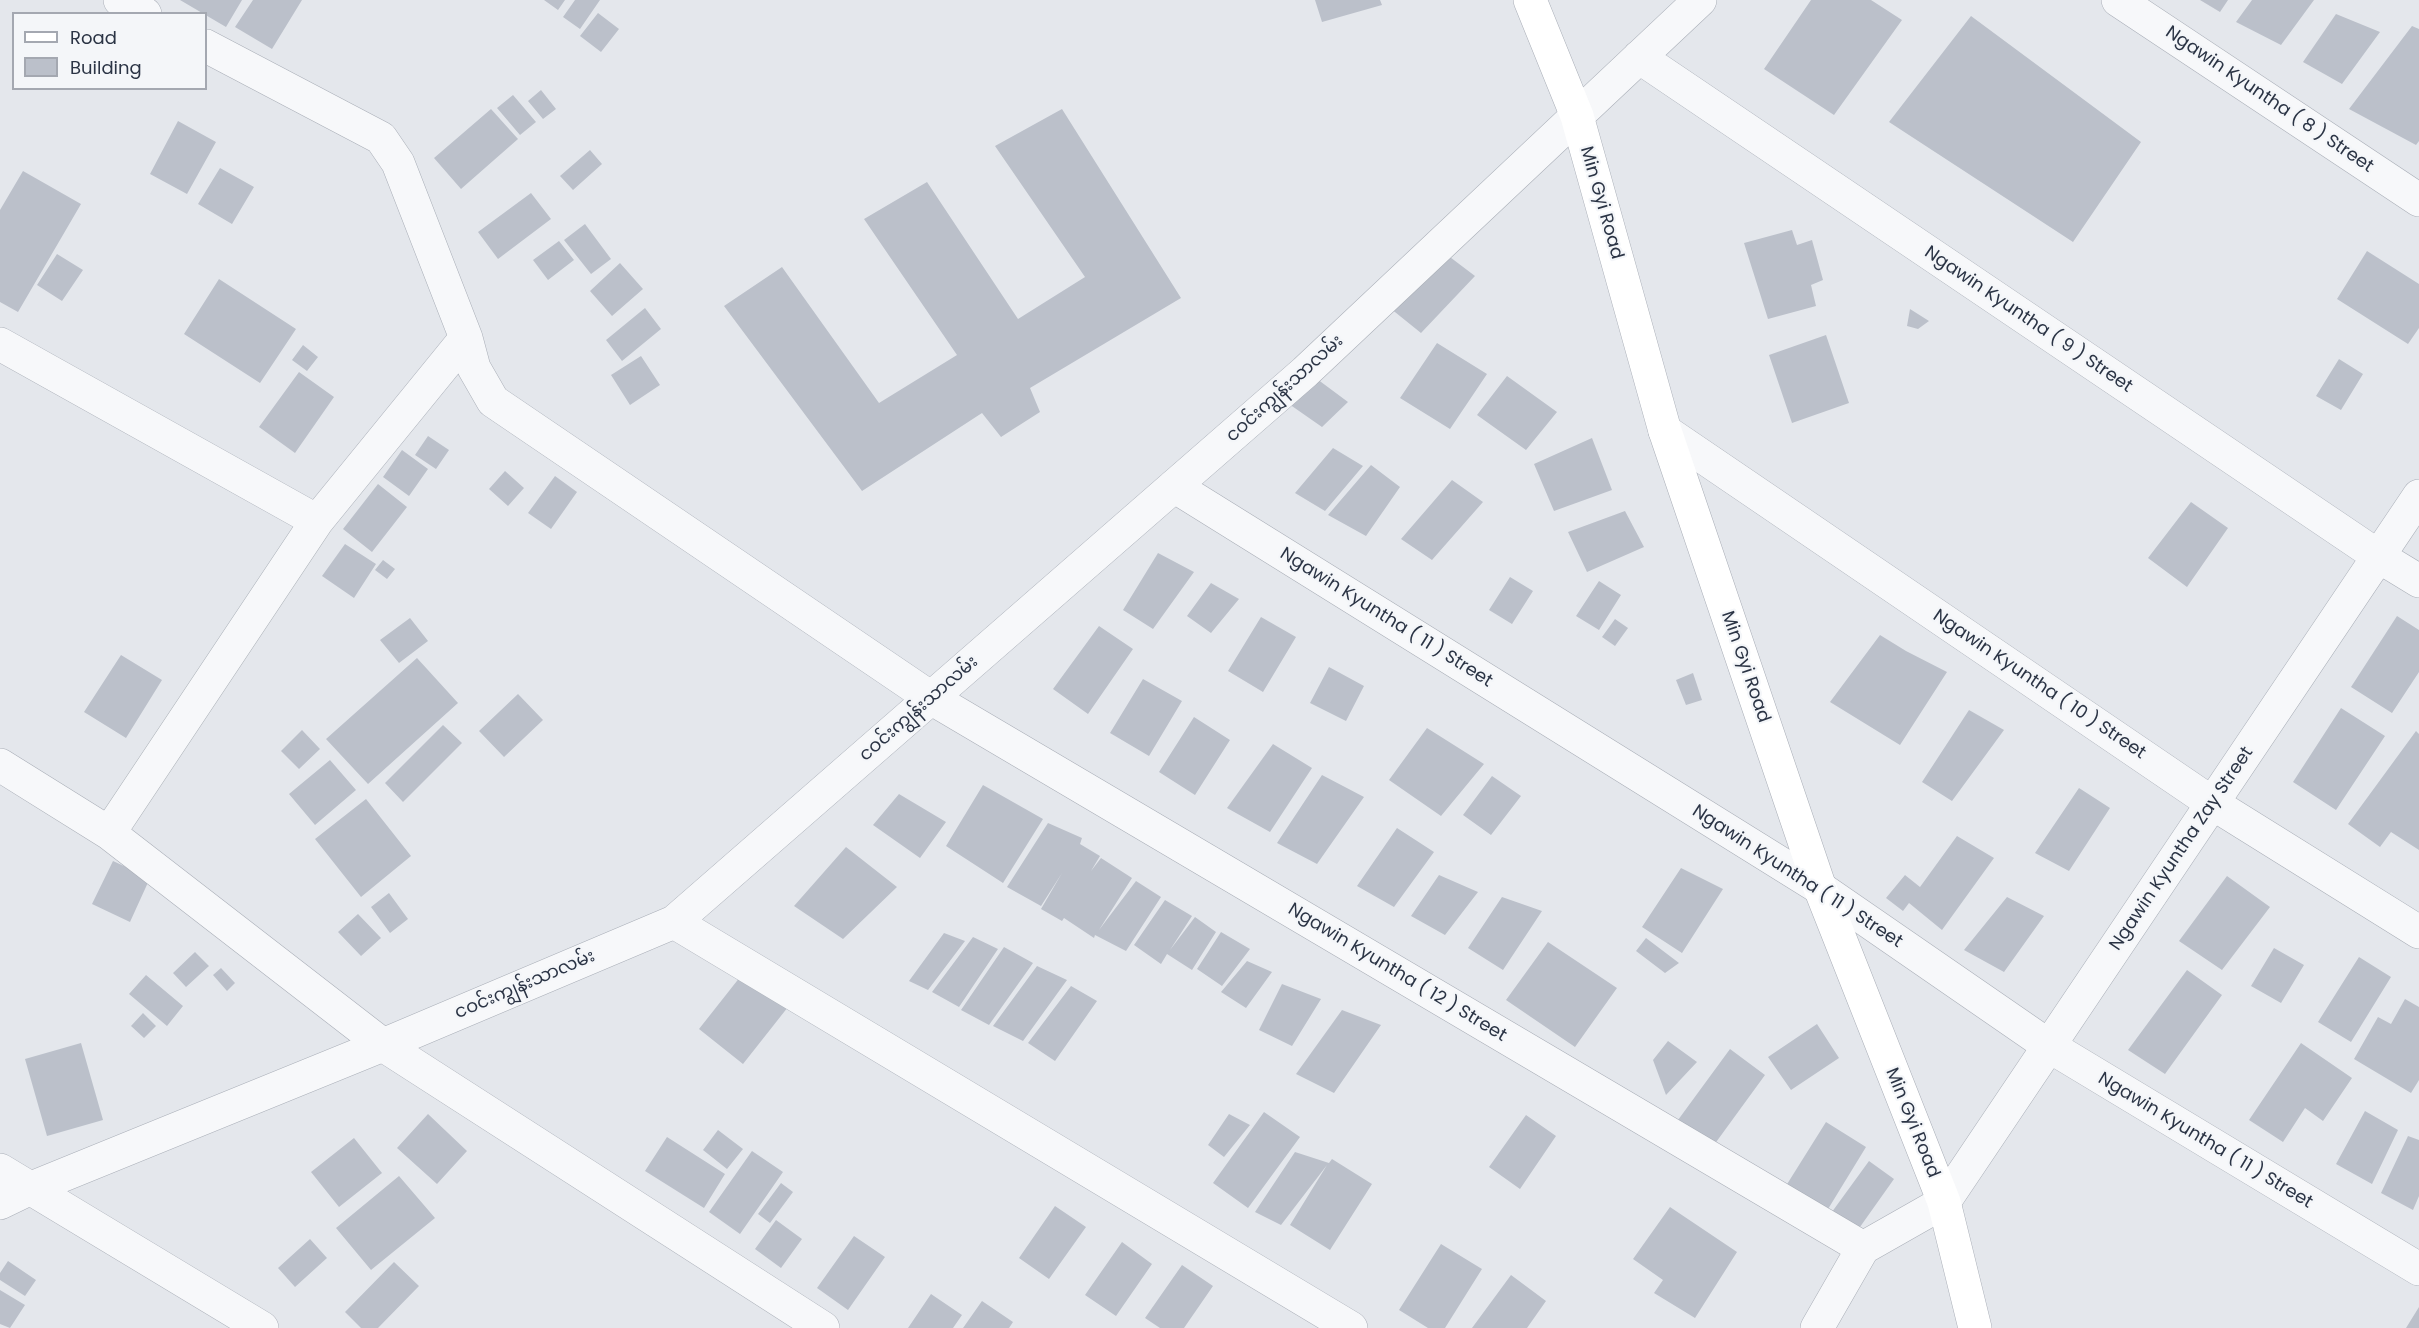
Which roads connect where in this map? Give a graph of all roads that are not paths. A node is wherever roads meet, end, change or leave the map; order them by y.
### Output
1 (120, 0) edge
2 (1530, 0) edge
3 (1700, 0) edge
4 (2118, 0) edge
5 (141, 12) edge
6 (207, 47) edge
7 (1639, 57) junction
8 (1576, 116) junction
9 (2419, 201) edge
10 (466, 338) junction
11 (0, 344) edge
12 (1665, 431) junction
13 (1174, 486) junction
14 (2419, 496) edge
15 (317, 521) junction
16 (2378, 556) junction
17 (2419, 581) edge
18 (931, 698) junction
19 (0, 765) edge
20 (2212, 804) junction
21 (109, 833) junction
22 (1820, 888) junction
23 (674, 922) junction
24 (2419, 932) edge
25 (383, 1045) junction
26 (2049, 1046) junction
27 (0, 1170) edge
28 (29, 1189) junction
29 (1944, 1202) junction
30 (0, 1203) edge
31 (1863, 1248) junction
32 (2419, 1269) edge
33 (262, 1328) edge
34 (823, 1328) edge
35 (1351, 1328) edge
36 (1816, 1328) edge
37 (1974, 1328) edge

1 - 5 street
2 - 8 main road, Min Gyi Road
3 - 7 street, ငဝင်းကျွန်းသာလမ်း
4 - 9 street, Ngawin Kyuntha ( 8 ) Street
6 - 10 street, Ngawin Kyuntha ( 12 ) Street
7 - 8 street, ငဝင်းကျွန်းသာလမ်း
7 - 16 street, Ngawin Kyuntha ( 9 ) Street
8 - 12 main road, Min Gyi Road
8 - 13 street, ငဝင်းကျွန်းသာလမ်း
10 - 15 street
10 - 18 street, Ngawin Kyuntha ( 12 ) Street
11 - 15 street
12 - 20 street, Ngawin Kyuntha ( 10 ) Street
12 - 22 main road, Min Gyi Road
13 - 18 street, ငဝင်းကျွန်းသာလမ်း
13 - 22 street, Ngawin Kyuntha ( 11 ) Street
14 - 16 street, Ngawin Kyuntha Zay Street
15 - 21 street
16 - 17 street, Ngawin Kyuntha ( 9 ) Street
16 - 20 street, Ngawin Kyuntha Zay Street
18 - 23 street, ငဝင်းကျွန်းသာလမ်း
18 - 31 street, Ngawin Kyuntha ( 12 ) Street
19 - 21 street
20 - 24 street, Ngawin Kyuntha ( 10 ) Street
20 - 26 street, Ngawin Kyuntha Zay Street
21 - 25 street
22 - 26 street, Ngawin Kyuntha ( 11 ) Street
22 - 29 main road, Min Gyi Road
23 - 25 street, ငဝင်းကျွန်းသာလမ်း
23 - 35 street
25 - 28 street, ငဝင်းကျွန်းသာလမ်း
25 - 34 street
26 - 29 street, Ngawin Kyuntha Zay Street
26 - 32 street, Ngawin Kyuntha ( 11 ) Street
27 - 28 street
28 - 30 street, ငဝင်းကျွန်းသာလမ်း
28 - 33 street
29 - 31 street
29 - 37 main road, Min Gyi Road
31 - 36 street

